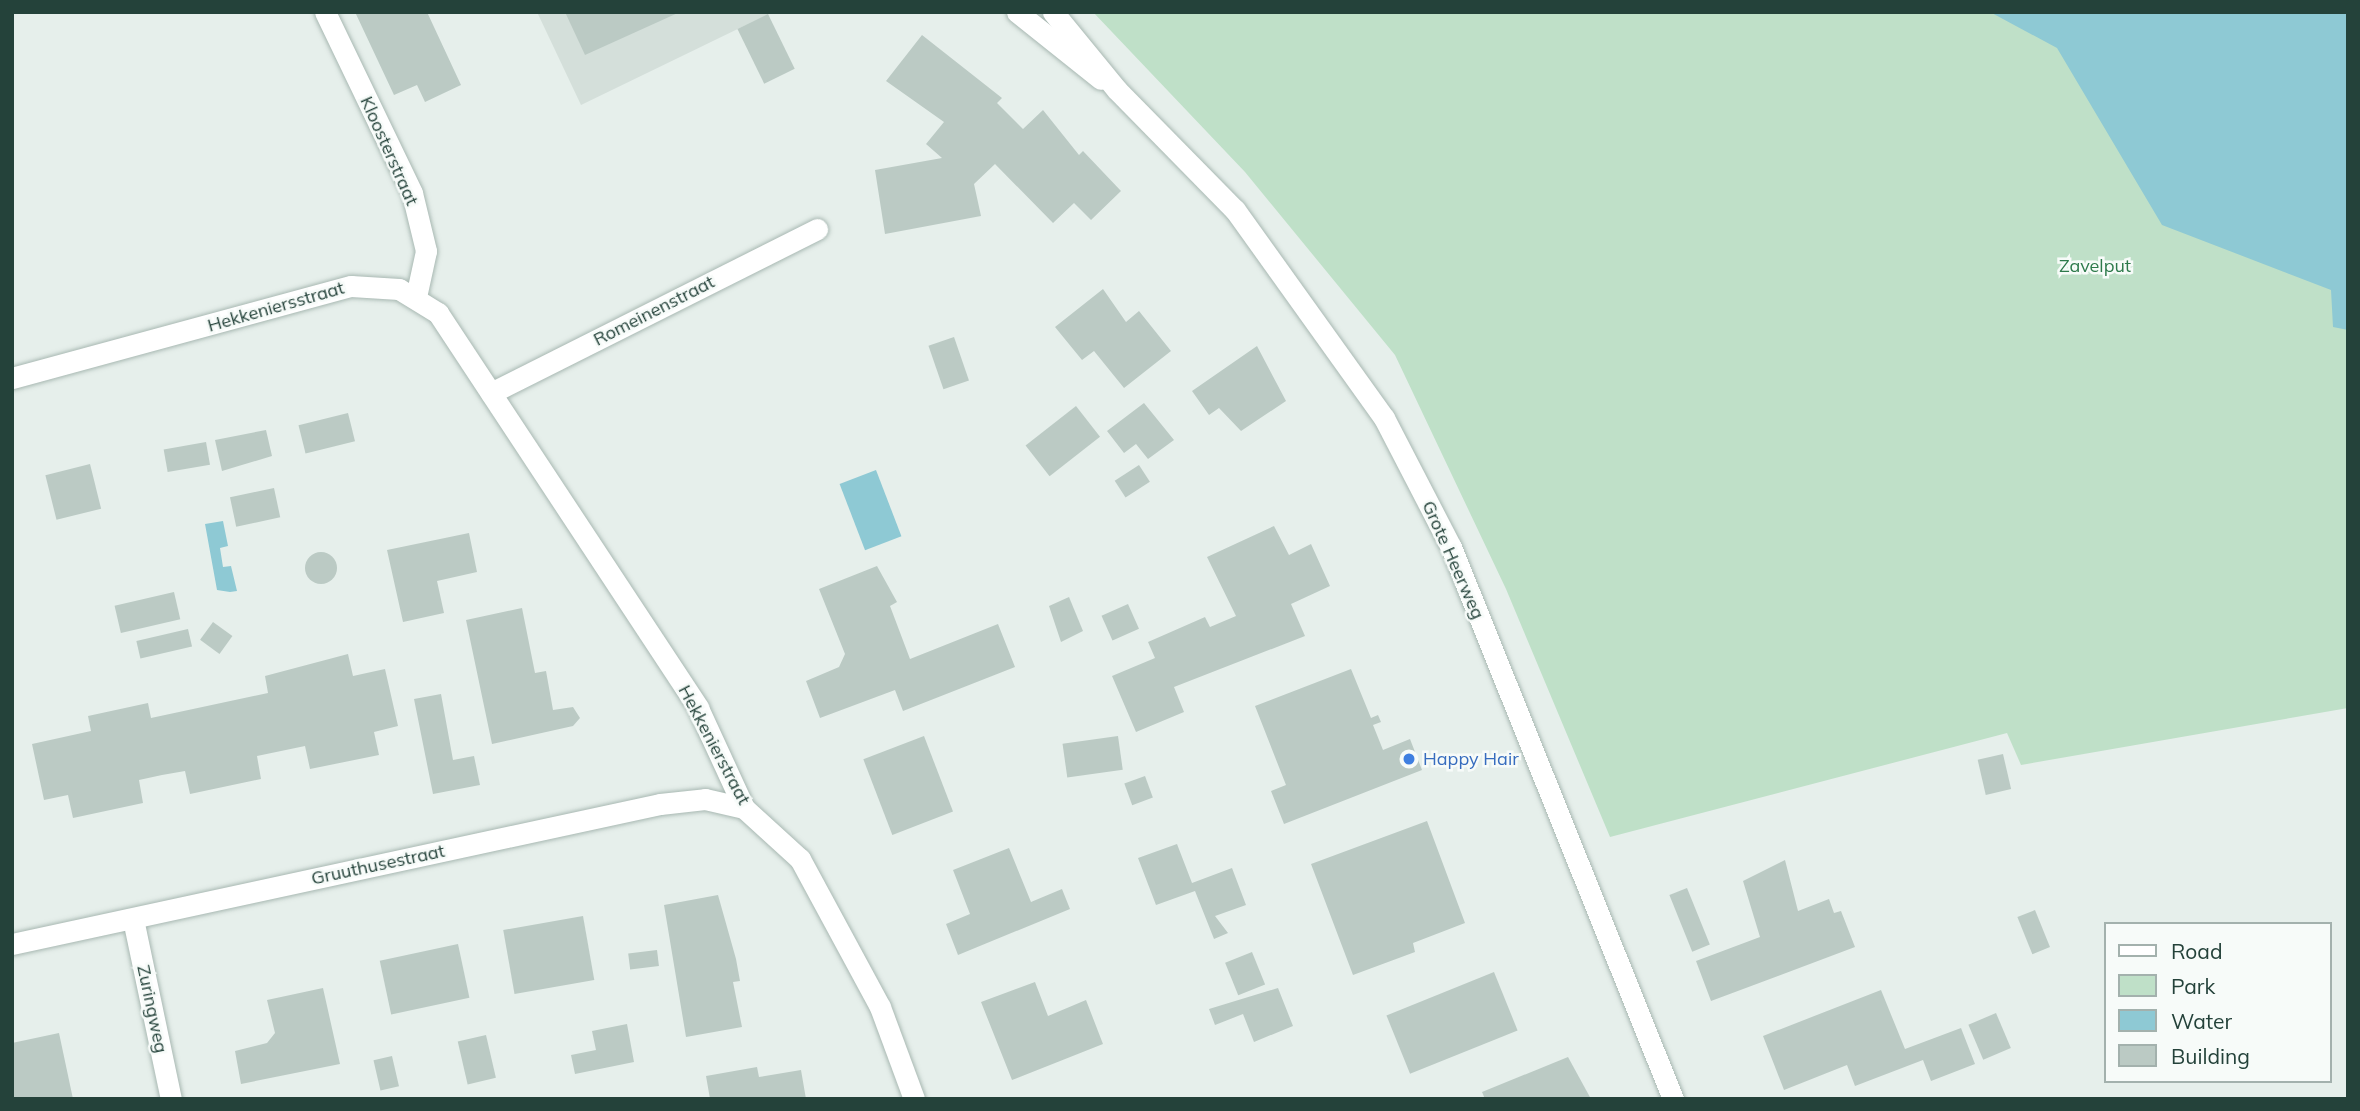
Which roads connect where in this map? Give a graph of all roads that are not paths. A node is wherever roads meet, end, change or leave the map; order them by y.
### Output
1 (325, 12) edge
2 (1017, 12) edge
3 (1053, 12) edge
4 (1117, 90) junction
5 (817, 229) dead end
6 (416, 297) junction
7 (12, 378) edge
8 (491, 393) junction
9 (562, 503) joint
10 (744, 808) junction
11 (133, 919) junction
12 (12, 944) edge
13 (171, 1099) edge
14 (914, 1099) edge
15 (1673, 1099) edge

1 - 6 street, Kloosterstraat
2 - 4 street, Grote Heerweg
3 - 4 street, Grote Heerweg
4 - 15 street, Grote Heerweg
5 - 8 street, Romeinenstraat
6 - 7 street, Hekkeniersstraat
6 - 8 street, Hekkeniersstraat
8 - 9 street, Hekkeniersstraat
9 - 10 street, Hekkenierstraat
10 - 11 street, Gruuthusestraat
10 - 14 street, Hekkenierstraat
11 - 12 street, Gruuthusestraat
11 - 13 street, Zuringweg

